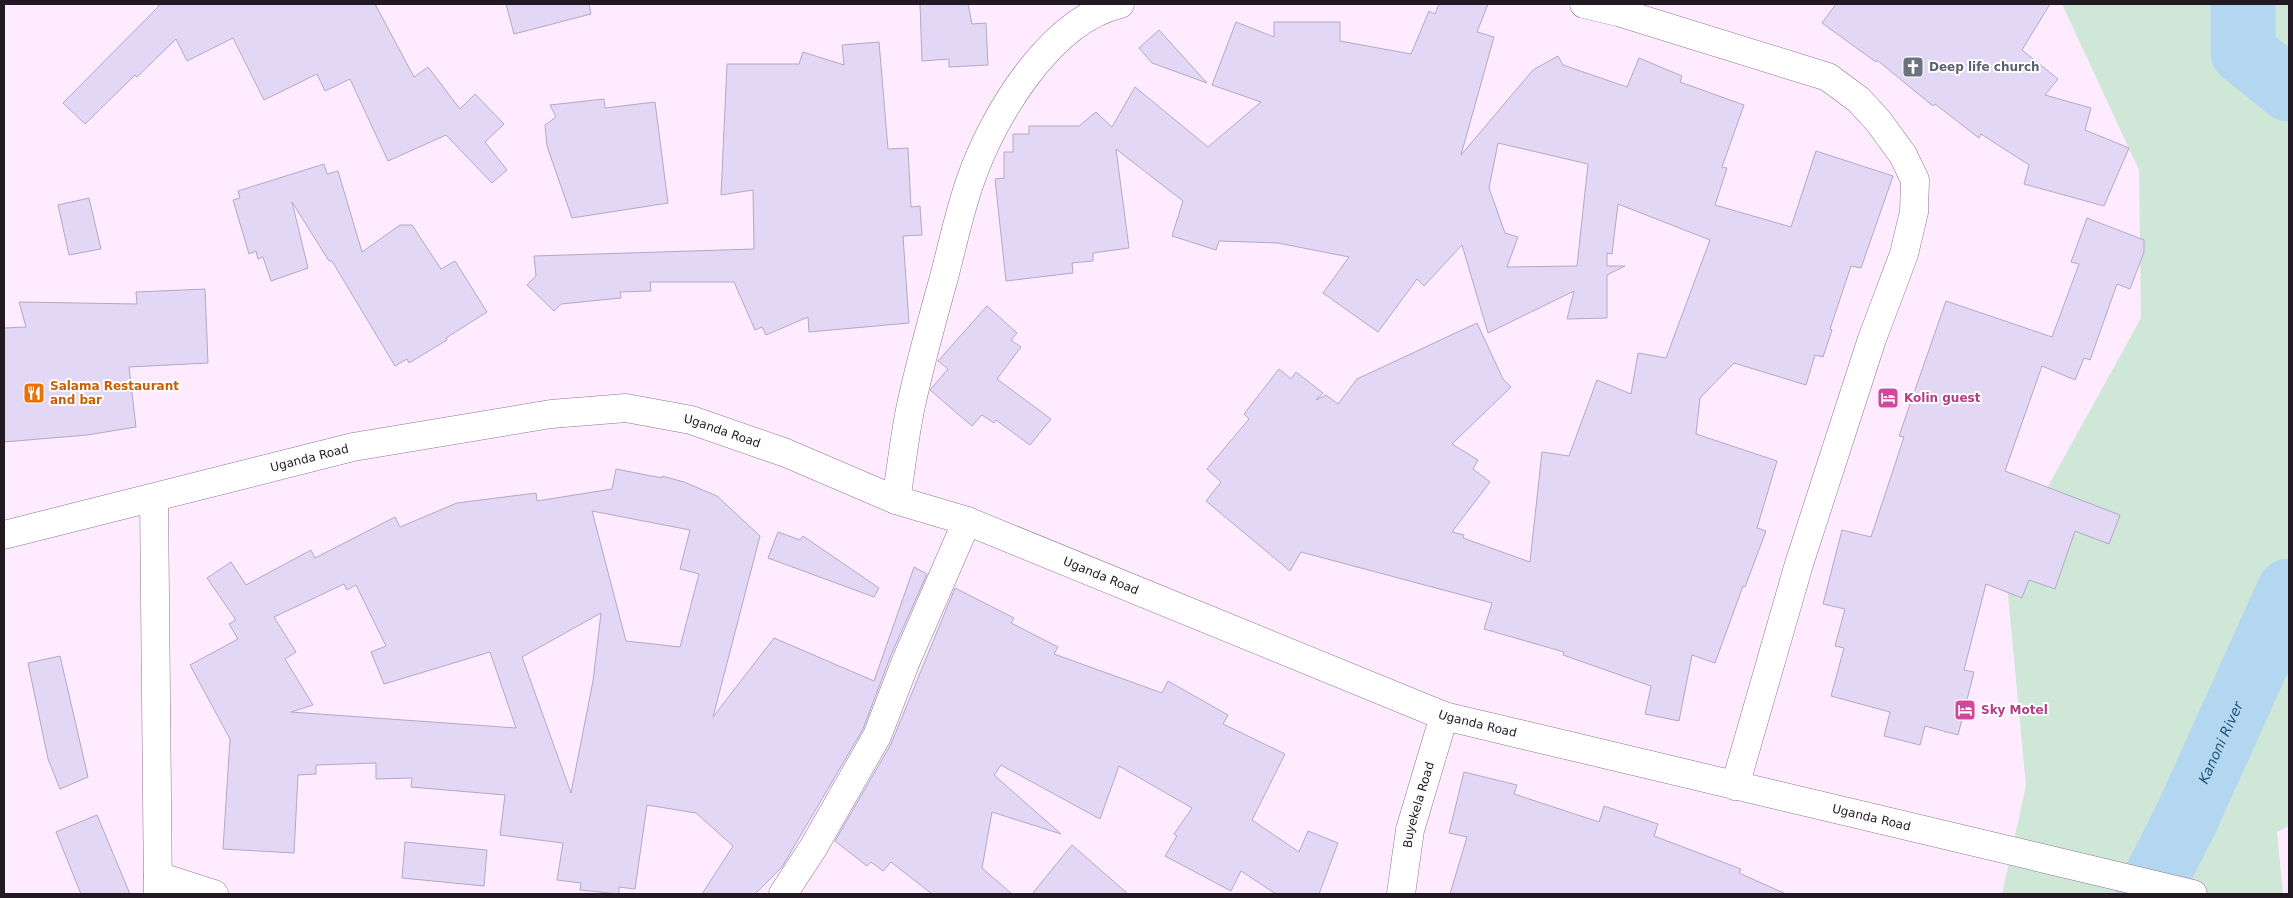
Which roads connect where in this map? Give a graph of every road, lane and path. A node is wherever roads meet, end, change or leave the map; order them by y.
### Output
1 (1120, 4) edge
2 (1584, 4) edge
3 (154, 499) junction
4 (896, 500) junction
5 (967, 522) junction
6 (4, 535) edge
7 (1444, 716) junction
8 (1735, 786) junction
9 (158, 885) edge
10 (214, 894) edge
11 (783, 894) edge
12 (1401, 894) edge
13 (2193, 894) edge

1 - 4 street
2 - 8 street
3 - 4 street, Uganda Road
3 - 6 street, Uganda Road
3 - 9 street
4 - 5 street, Uganda Road
5 - 7 street, Uganda Road
5 - 11 street
7 - 8 street, Uganda Road
7 - 12 street, Buyekela Road
8 - 13 street, Uganda Road
9 - 10 street

